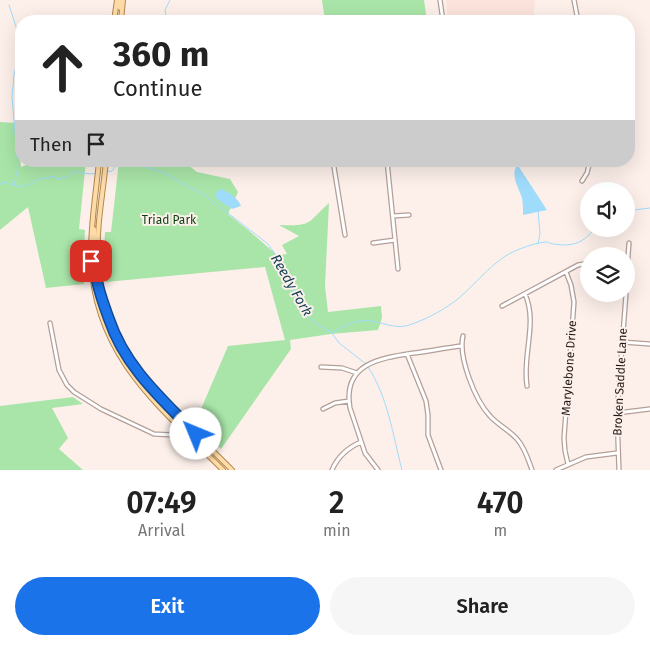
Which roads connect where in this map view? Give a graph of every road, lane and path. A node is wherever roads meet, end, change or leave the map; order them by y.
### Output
1 (120, 0) edge
2 (440, 0) edge
3 (574, 0) edge
4 (116, 15) edge
5 (121, 15) edge
6 (442, 15) edge
7 (577, 15) edge
8 (99, 167) edge
9 (106, 167) edge
10 (334, 167) edge
11 (388, 167) edge
12 (588, 167) edge
13 (582, 181) dead end
14 (95, 207) junction
15 (409, 215) dead end
16 (393, 216) junction
17 (345, 235) dead end
18 (396, 240) junction
19 (373, 243) dead end
20 (629, 243) dead end
21 (629, 247) edge
22 (91, 261) junction
23 (98, 261) junction
24 (106, 261) dead end
25 (83, 262) dead end
26 (580, 265) edge
27 (398, 269) dead end
28 (566, 272) junction
29 (525, 294) junction
30 (625, 302) edge
31 (105, 306) junction
32 (502, 306) dead end
33 (50, 323) dead end
34 (463, 336) dead end
35 (622, 342) junction
36 (650, 344) edge
37 (461, 346) junction
38 (407, 354) junction
39 (321, 367) dead end
40 (357, 373) junction
41 (527, 386) dead end
42 (148, 395) junction
43 (349, 400) junction
44 (323, 409) dead end
45 (650, 409) edge
46 (617, 413) junction
47 (175, 422) junction
48 (185, 423) junction
49 (184, 431) junction
50 (169, 435) junction
51 (361, 442) junction
52 (617, 453) junction
53 (568, 464) junction
54 (223, 470) edge
55 (232, 470) edge
56 (332, 470) edge
57 (378, 470) edge
58 (441, 470) edge
59 (532, 470) edge
60 (556, 470) edge
61 (619, 470) edge

1 - 4 main road
1 - 5 main road
2 - 6 street
3 - 7 street
8 - 14 main road
9 - 23 main road
10 - 17 street
11 - 16 street
12 - 13 street
14 - 22 main road
14 - 23 main road
15 - 16 street
16 - 18 street
18 - 19 street
18 - 27 street
20 - 21 street
22 - 25 street
22 - 31 main road
22 - 42 main road
23 - 24 street
23 - 31 main road
26 - 28 street
28 - 29 street
28 - 53 street, Marylebone Drive
29 - 32 street
29 - 41 street
30 - 35 street, Broken Saddle Lane
31 - 48 main road
33 - 50 street
34 - 37 street
35 - 36 street
35 - 46 street, Broken Saddle Lane
37 - 38 street
37 - 59 street
38 - 40 street
38 - 58 street
39 - 40 street
40 - 43 street
42 - 47 main road
42 - 48 main road
43 - 44 street
43 - 51 street
45 - 46 street
46 - 52 street, Broken Saddle Lane
47 - 49 main road
47 - 50 street
48 - 55 main road
49 - 50 street
49 - 54 main road
51 - 56 street
51 - 57 street
52 - 53 street
52 - 61 street, Broken Saddle Lane
53 - 60 street

